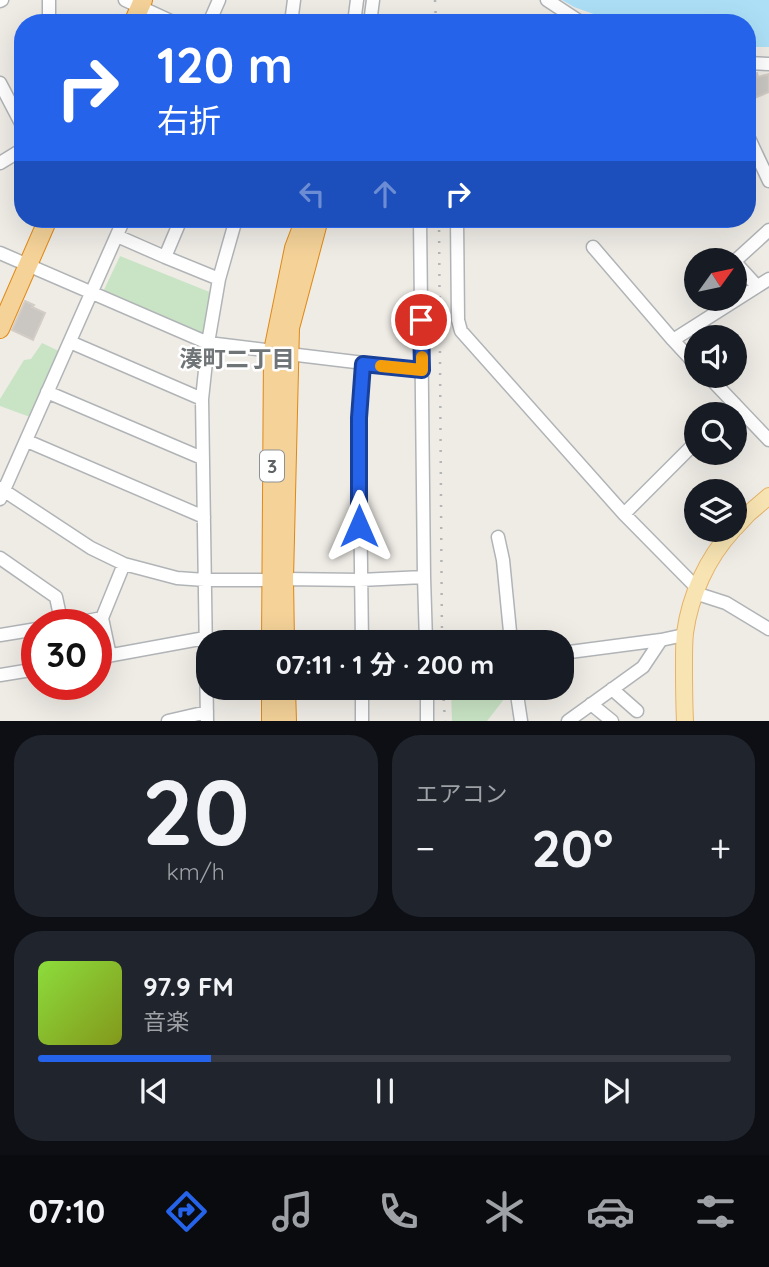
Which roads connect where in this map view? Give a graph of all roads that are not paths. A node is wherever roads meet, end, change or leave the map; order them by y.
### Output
1 (547, 0) edge
2 (568, 14) edge
3 (0, 83) edge
4 (14, 110) edge
5 (756, 153) edge
6 (769, 181) edge
7 (44, 228) edge
8 (120, 228) edge
9 (177, 228) edge
10 (233, 228) edge
11 (302, 228) edge
12 (317, 228) edge
13 (420, 228) edge
14 (457, 228) edge
15 (769, 230) edge
16 (117, 236) junction
17 (593, 247) dead end
18 (747, 250) edge
19 (0, 253) edge
20 (165, 257) junction
21 (28, 264) junction
22 (747, 275) edge
23 (769, 278) edge
24 (219, 279) junction
25 (757, 286) junction
26 (91, 292) junction
27 (0, 329) edge
28 (673, 340) junction
29 (70, 342) junction
30 (208, 343) junction
31 (684, 352) edge
32 (281, 353) junction
33 (363, 364) junction
34 (422, 370) junction
35 (720, 388) edge
36 (47, 392) junction
37 (202, 399) junction
38 (733, 402) edge
39 (747, 417) edge
40 (769, 440) edge
41 (26, 441) junction
42 (684, 454) edge
43 (202, 458) junction
44 (1, 492) edge
45 (769, 496) edge
46 (624, 514) junction
47 (747, 515) edge
48 (204, 517) junction
49 (498, 537) dead end
50 (723, 542) edge
51 (0, 558) edge
52 (124, 564) junction
53 (424, 577) junction
54 (277, 579) junction
55 (205, 580) junction
56 (360, 580) junction
57 (696, 590) junction
58 (59, 609) edge
59 (106, 609) edge
60 (769, 629) edge
61 (205, 630) edge
62 (272, 630) edge
63 (283, 630) edge
64 (362, 630) edge
65 (426, 630) edge
66 (510, 630) edge
67 (21, 632) edge
68 (0, 635) edge
69 (684, 635) junction
70 (196, 640) edge
71 (660, 640) junction
72 (574, 651) edge
73 (112, 656) edge
74 (21, 672) edge
75 (0, 675) edge
76 (612, 690) junction
77 (271, 700) edge
78 (286, 700) edge
79 (362, 700) edge
80 (427, 700) edge
81 (518, 700) edge
82 (592, 704) junction
83 (637, 711) dead end
84 (207, 717) edge
85 (168, 721) edge
86 (271, 721) edge
87 (287, 721) edge
88 (362, 721) edge
89 (427, 721) edge
90 (521, 721) edge
91 (568, 721) edge
92 (612, 721) edge
93 (685, 721) edge

1 - 2 street
3 - 4 street
5 - 6 street
7 - 21 highway
8 - 16 street
9 - 20 street
10 - 24 street
11 - 32 highway, 3
12 - 32 highway, 3
13 - 34 street
14 - 46 street
15 - 18 street
16 - 20 street
16 - 26 street
17 - 28 street
19 - 21 street
20 - 24 street
21 - 26 street
21 - 27 highway
22 - 25 street
23 - 25 street
24 - 30 street
25 - 28 street
26 - 29 street
26 - 30 street
28 - 31 street
29 - 36 street
29 - 37 street
30 - 32 street
30 - 37 street
32 - 33 street
32 - 54 highway, 3
33 - 34 street
33 - 56 street
34 - 53 street
35 - 38 street
36 - 41 street
36 - 43 street
37 - 43 street
39 - 40 street
41 - 44 street
41 - 48 street
42 - 46 street
43 - 48 street
44 - 52 street
45 - 47 main road
46 - 57 street
48 - 55 street
49 - 66 street
50 - 57 main road
51 - 58 street
52 - 55 street
52 - 59 street
53 - 56 street
53 - 65 street
54 - 55 street
54 - 56 street
54 - 62 highway, 3
54 - 63 highway, 3
55 - 61 street
56 - 64 street
57 - 60 street
57 - 69 main road
67 - 68 street
69 - 71 street
69 - 93 main road
70 - 73 street
71 - 72 street
71 - 76 street
74 - 75 street
76 - 82 street
76 - 83 street
77 - 86 highway
78 - 87 highway
79 - 88 street
80 - 89 street
81 - 90 street
82 - 91 street
82 - 92 street
84 - 85 street

